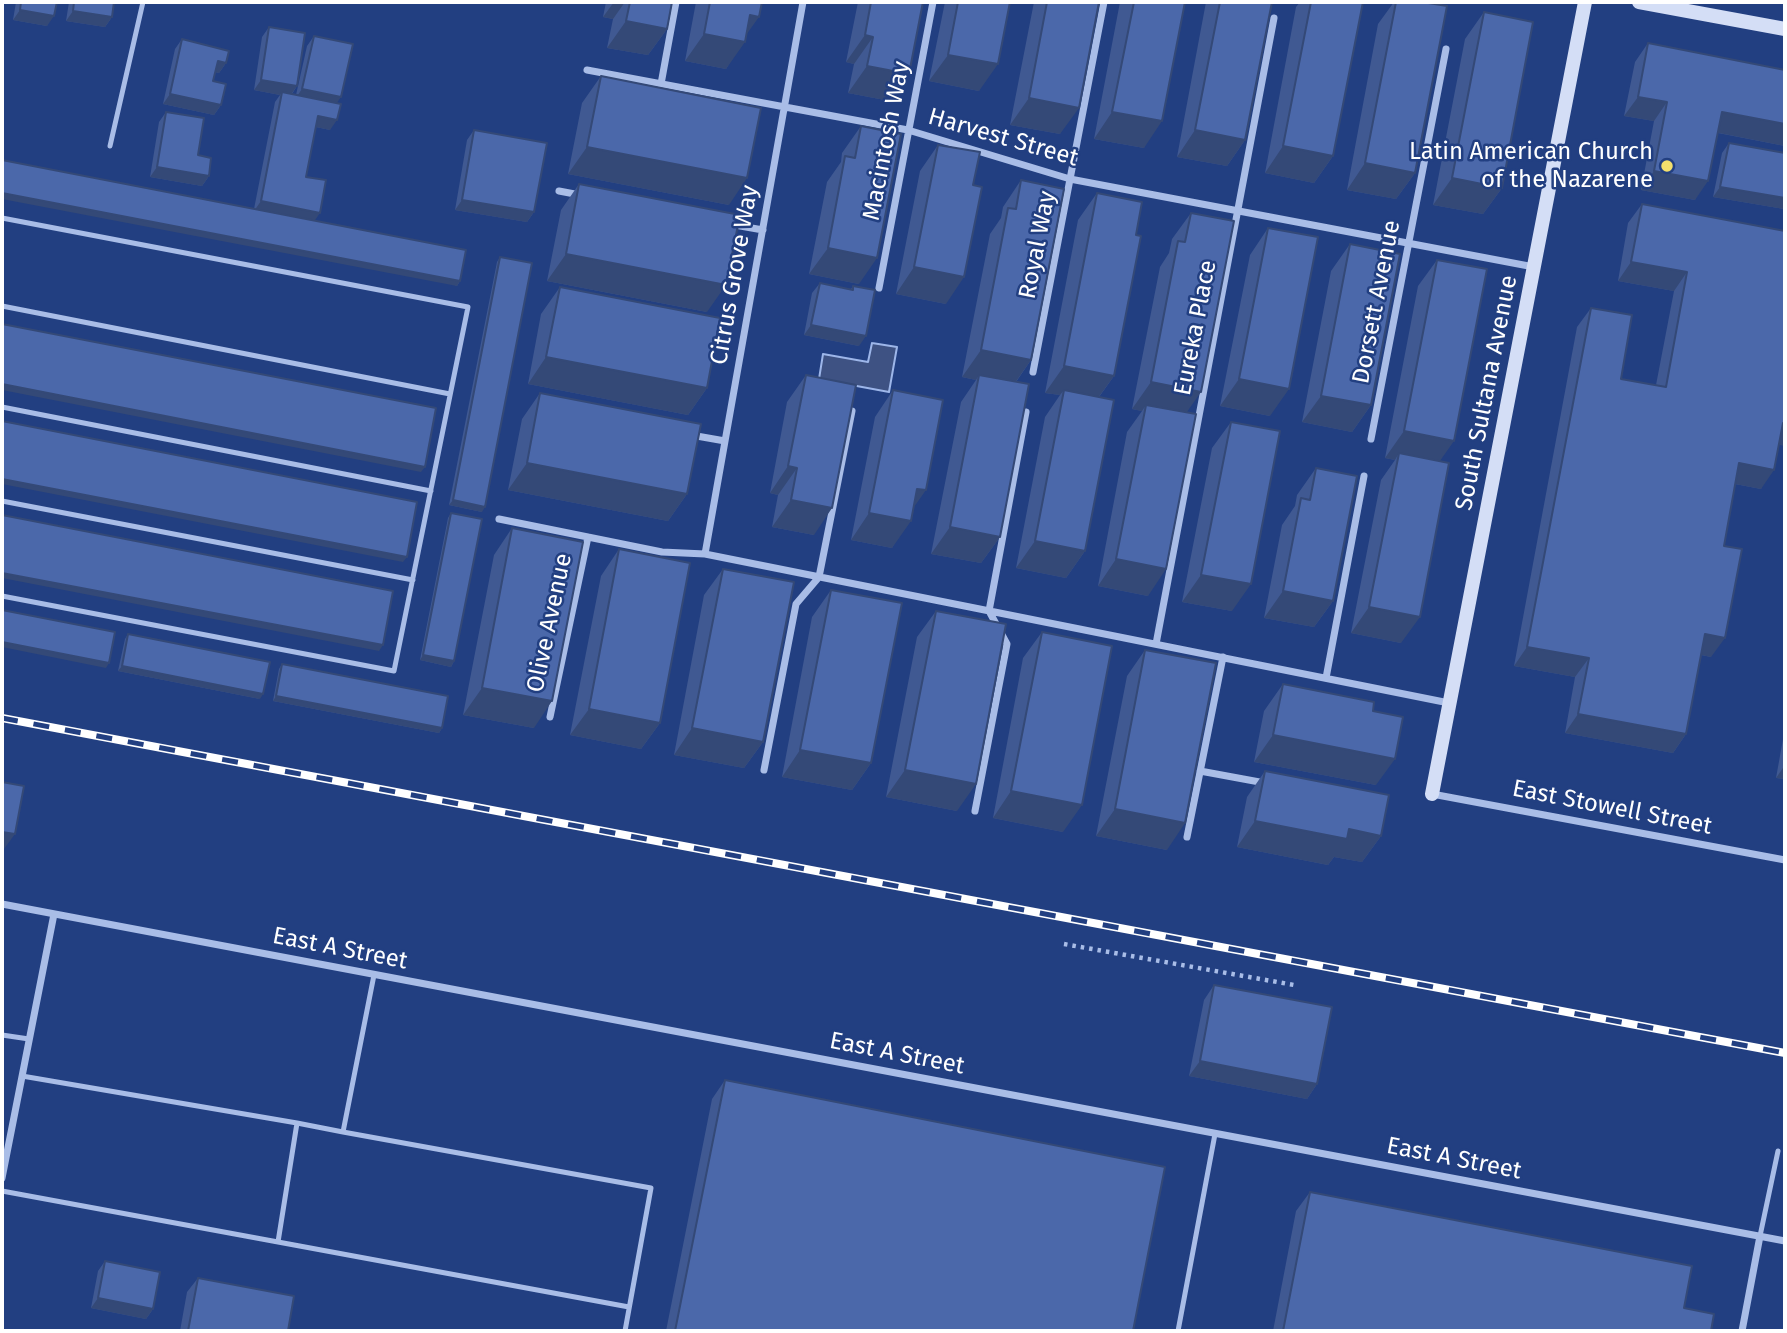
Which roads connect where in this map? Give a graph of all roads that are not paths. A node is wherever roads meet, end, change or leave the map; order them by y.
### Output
1 (143, 2) edge
2 (676, 2) edge
3 (803, 2) edge
4 (933, 2) edge
5 (1104, 2) edge
6 (1585, 2) edge
7 (1639, 2) edge
8 (1274, 18) dead end
9 (1785, 29) edge
10 (1446, 49) edge
11 (587, 70) dead end
12 (661, 84) junction
13 (783, 107) junction
14 (908, 130) junction
15 (110, 146) dead end
16 (1070, 179) junction
17 (559, 191) dead end
18 (587, 197) edge
19 (1239, 209) junction
20 (2, 218) edge
21 (722, 222) edge
22 (763, 230) junction
23 (1408, 241) junction
24 (1534, 267) junction
25 (879, 288) edge
26 (2, 306) edge
27 (1033, 372) edge
28 (450, 394) junction
29 (2, 407) edge
30 (852, 411) edge
31 (1026, 412) edge
32 (686, 434) edge
33 (1371, 439) edge
34 (724, 441) junction
35 (1364, 476) dead end
36 (431, 491) junction
37 (2, 501) edge
38 (499, 519) dead end
39 (588, 537) junction
40 (705, 554) junction
41 (819, 577) junction
42 (413, 580) junction
43 (2, 596) edge
44 (989, 611) junction
45 (1156, 644) junction
46 (1223, 657) junction
47 (1326, 678) junction
48 (1450, 703) junction
49 (551, 717) edge
50 (764, 771) edge
51 (1200, 771) junction
52 (1268, 783) edge
53 (1432, 794) joint
54 (975, 811) edge
55 (1187, 837) edge
56 (1785, 860) edge
57 (2, 904) edge
58 (54, 914) junction
59 (374, 975) junction
60 (2, 1035) edge
61 (29, 1039) junction
62 (22, 1076) junction
63 (298, 1123) junction
64 (343, 1132) junction
65 (1215, 1133) junction
66 (1778, 1151) dead end
67 (2, 1178) edge
68 (2, 1191) edge
69 (1760, 1236) junction
70 (1785, 1241) edge
71 (278, 1242) junction
72 (629, 1307) junction
73 (625, 1331) edge
74 (1178, 1331) edge
75 (1742, 1331) edge

1 - 15 lane
2 - 12 street
3 - 13 street, Citrus Grove Way
4 - 14 street, Macintosh Way
5 - 16 street, Royal Way
6 - 24 street, South Sultana Avenue
7 - 9 street
8 - 19 street, Eureka Place
10 - 23 street, Dorsett Avenue
11 - 12 street, Harvest Street
12 - 13 street, Harvest Street
13 - 14 street, Harvest Street
13 - 22 street, Citrus Grove Way
14 - 16 street, Harvest Street
14 - 25 street, Macintosh Way
16 - 19 street, Harvest Street
16 - 27 street, Royal Way
17 - 18 street
19 - 23 street, Harvest Street
19 - 45 street, Eureka Place
20 - 28 lane
21 - 22 street
22 - 34 street, Citrus Grove Way
23 - 24 street, Harvest Street
23 - 33 street, Dorsett Avenue
24 - 48 street, South Sultana Avenue
26 - 28 lane
28 - 36 lane
29 - 36 lane
30 - 41 street
31 - 44 street
32 - 34 street
34 - 40 street, Citrus Grove Way
35 - 47 street
36 - 42 lane
37 - 42 lane
38 - 39 street
39 - 40 street
39 - 49 street, Olive Avenue
40 - 41 street
41 - 44 street
41 - 50 street
42 - 43 lane
44 - 45 street
44 - 54 street
45 - 46 street
46 - 47 street
46 - 51 street
47 - 48 street
48 - 53 street, South Sultana Avenue
51 - 52 street
51 - 55 street
53 - 56 street, East Stowell Street
57 - 58 street, East A Street
58 - 59 street, East A Street
58 - 61 street
59 - 64 lane
59 - 65 street, East A Street
60 - 61 lane
61 - 62 street
62 - 63 lane
62 - 67 street
63 - 64 lane
63 - 71 lane
64 - 72 lane
65 - 69 street, East A Street
65 - 74 lane
66 - 69 lane
68 - 71 lane
69 - 70 street, East A Street
69 - 75 street
71 - 72 lane
72 - 73 lane

